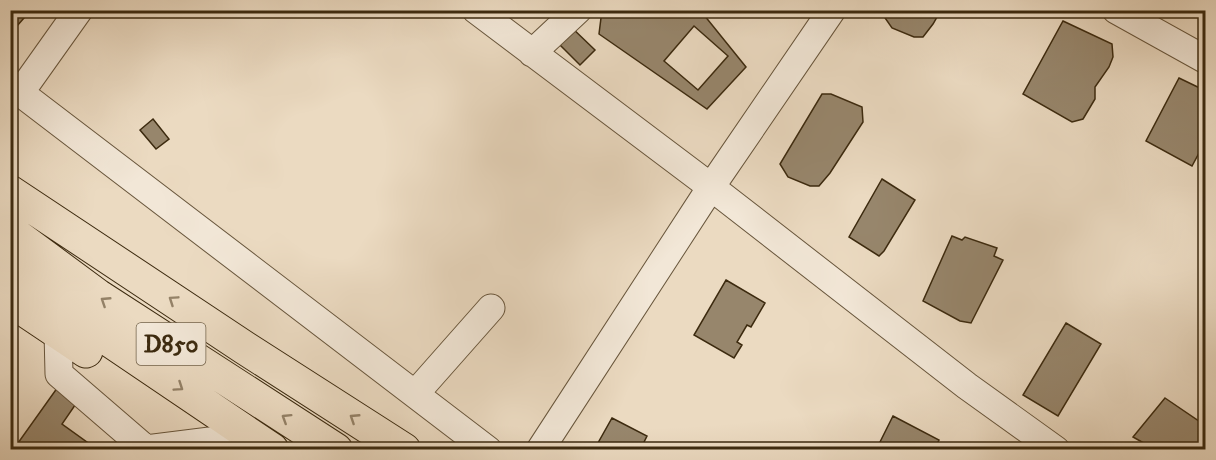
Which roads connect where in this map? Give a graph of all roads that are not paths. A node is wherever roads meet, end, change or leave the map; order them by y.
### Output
1 (79, 10) edge
2 (476, 10) edge
3 (578, 10) edge
4 (832, 10) edge
5 (1116, 10) edge
6 (532, 52) junction
7 (1206, 60) edge
8 (15, 89) edge
9 (711, 187) junction
10 (10, 192) edge
11 (10, 231) edge
12 (10, 270) edge
13 (10, 300) edge
14 (491, 308) dead end
15 (58, 332) junction
16 (415, 394) junction
17 (220, 447) edge
18 (272, 450) edge
19 (336, 450) edge
20 (404, 450) edge
21 (488, 450) edge
22 (540, 450) edge
23 (1056, 450) edge

1 - 8 street
2 - 6 street
3 - 6 street
4 - 9 street
5 - 7 street
6 - 9 street
8 - 16 street
9 - 22 street
9 - 23 street
20 -> 10 highway
19 -> 11 highway, D850
12 -> 18 highway, D850
13 - 15 highway
14 - 16 street
15 - 17 highway
15 - 17 street
16 - 21 street

